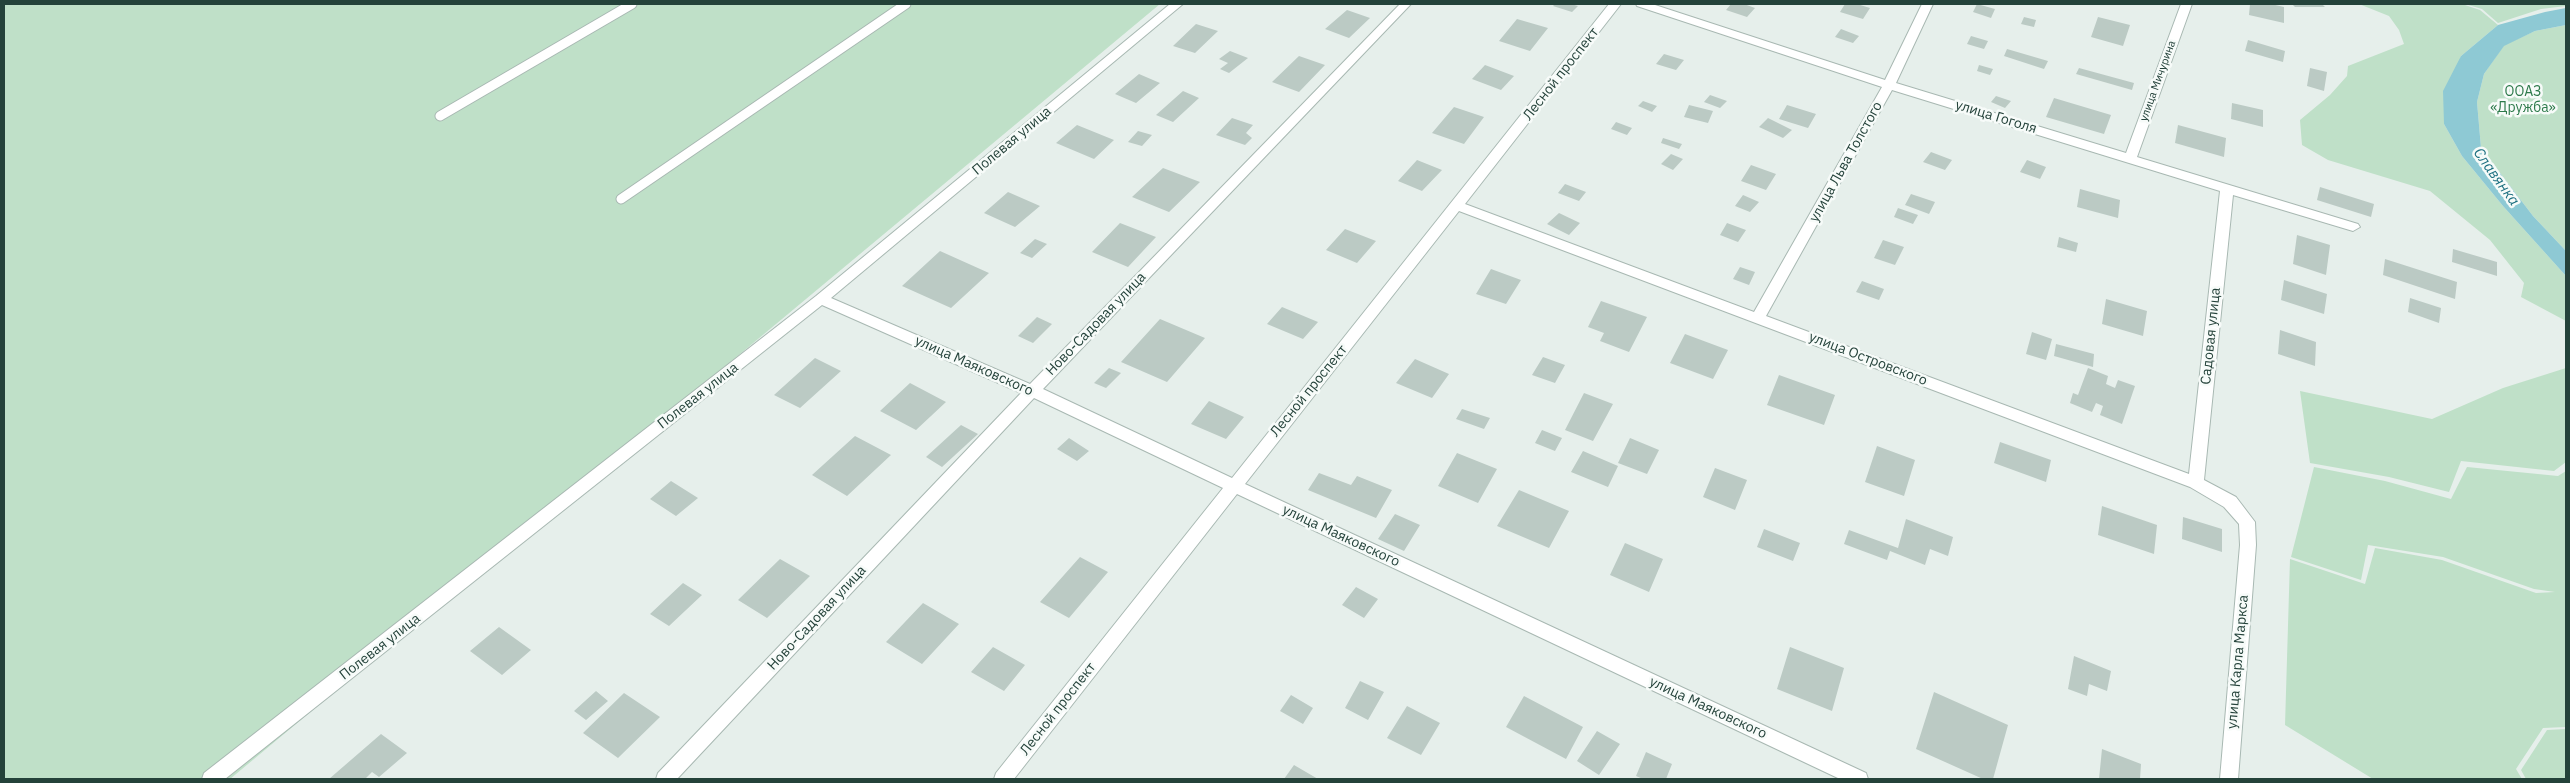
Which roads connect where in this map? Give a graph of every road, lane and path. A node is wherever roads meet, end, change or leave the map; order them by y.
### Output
1 (632, 4) edge
2 (906, 4) edge
3 (1177, 4) edge
4 (1406, 4) edge
5 (1615, 4) edge
6 (1641, 4) edge
7 (1928, 4) edge
8 (2186, 4) edge
9 (1889, 84) junction
10 (440, 116) dead end
11 (2130, 159) junction
12 (2227, 189) junction
13 (621, 199) dead end
14 (1458, 206) junction
15 (2353, 227) dead end
16 (821, 299) junction
17 (1758, 317) junction
18 (1032, 391) junction
19 (2196, 483) junction
20 (1233, 485) junction
21 (2248, 545) joint
22 (211, 779) edge
23 (665, 779) edge
24 (1004, 779) edge
25 (1859, 779) edge
26 (2229, 779) edge

1 - 10 lane
2 - 13 lane
3 - 16 street, Полевая улица
4 - 18 street, Ново-Садовая улица
5 - 14 street, Лесной проспект
6 - 9 street, улица Гоголя
7 - 9 street, улица Льва Толстого
8 - 11 street, улица Мичурина
9 - 11 street, улица Гоголя
9 - 17 street, улица Льва Толстого
11 - 12 street, улица Гоголя
12 - 15 street, улица Гоголя
12 - 19 street, Садовая улица
14 - 17 street, улица Островского
14 - 20 street, Лесной проспект
16 - 18 street, улица Маяковского
16 - 22 street, Полевая улица
17 - 19 street, улица Островского
18 - 20 street, улица Маяковского
18 - 23 street, Ново-Садовая улица
19 - 21 street, улица Островского
20 - 24 street, Лесной проспект
20 - 25 street, улица Маяковского
21 - 26 street, улица Карла Маркса

